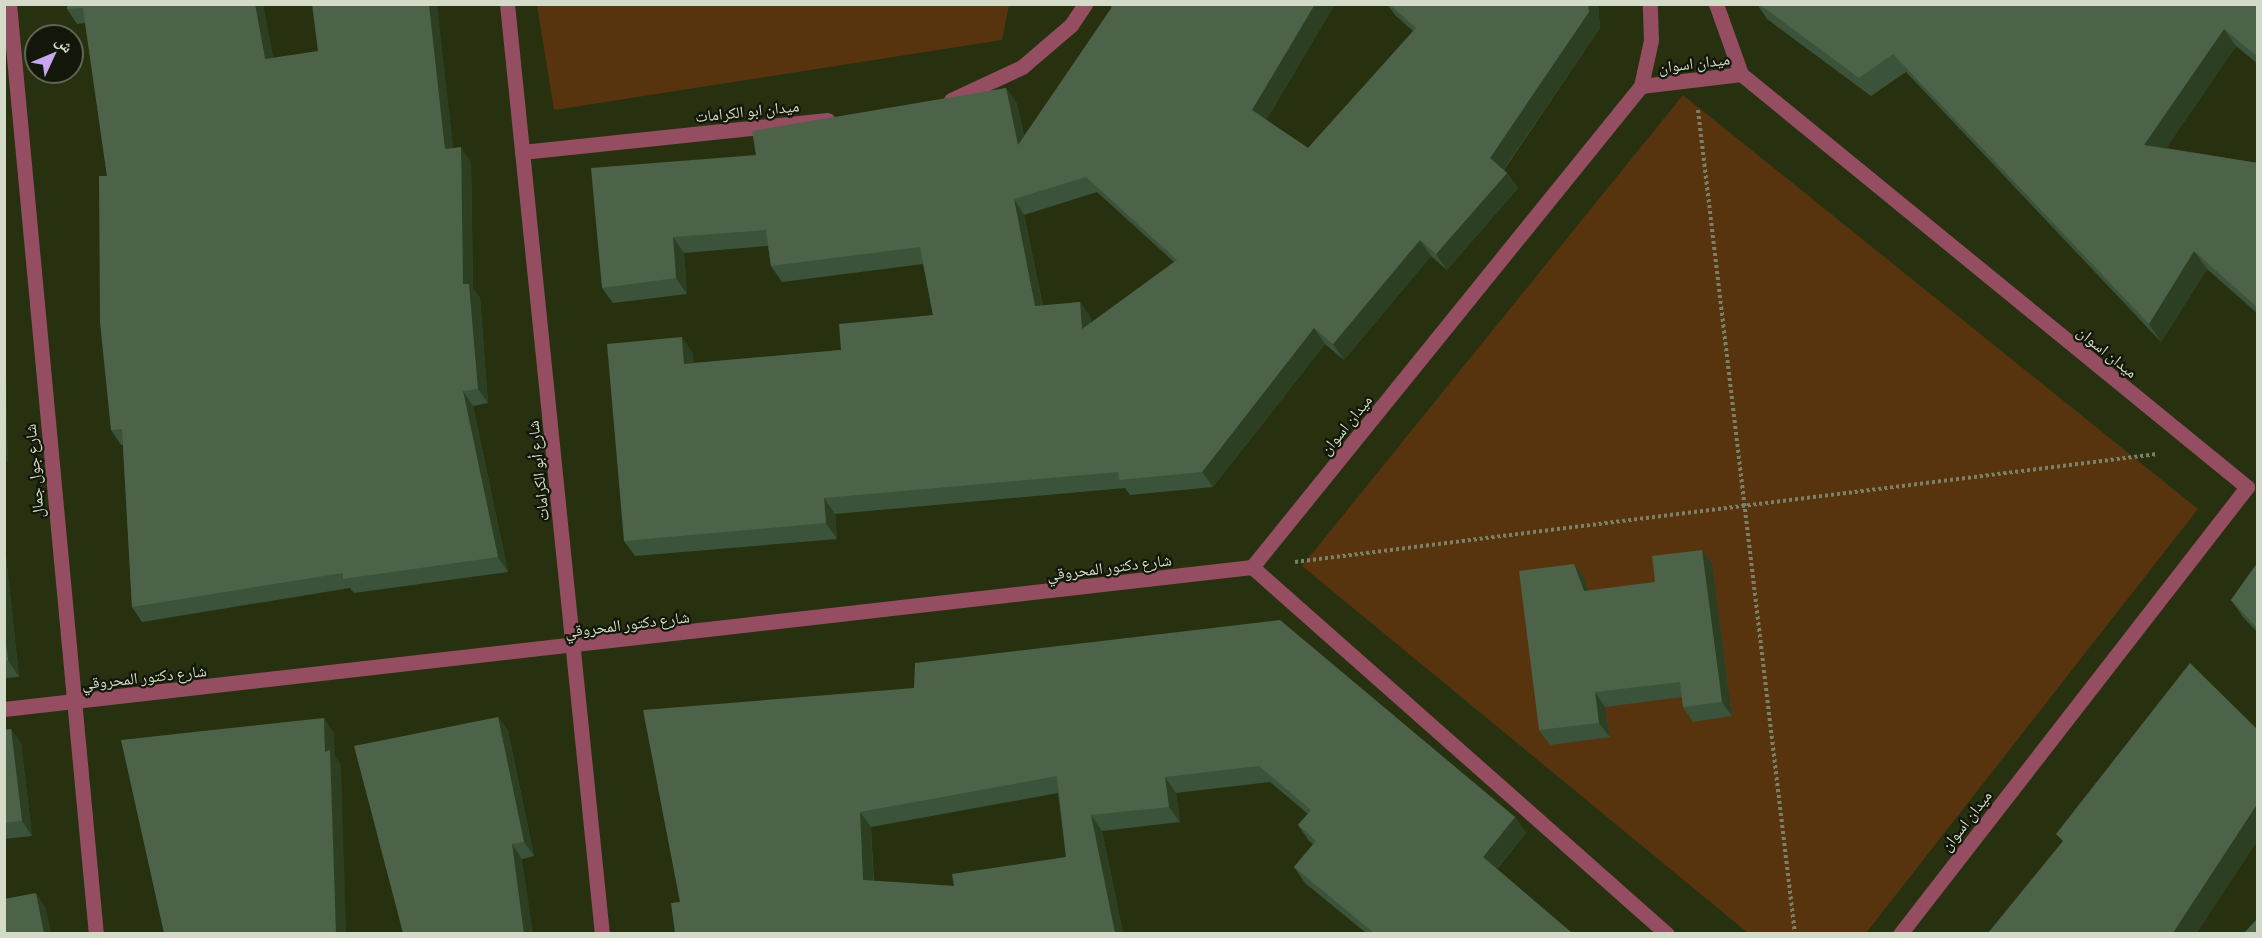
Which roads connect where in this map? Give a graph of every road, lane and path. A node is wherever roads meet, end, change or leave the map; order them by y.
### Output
1 (9, 4) edge
2 (507, 4) edge
3 (1085, 4) edge
4 (1650, 4) edge
5 (1716, 4) edge
6 (1741, 74) junction
7 (1695, 80) junction
8 (1641, 86) junction
9 (934, 104) edge
10 (843, 118) edge
11 (522, 152) junction
12 (2199, 448) junction
13 (2252, 487) edge
14 (1744, 505) junction
15 (1252, 567) junction
16 (573, 647) junction
17 (73, 702) junction
18 (4, 709) edge
19 (96, 933) edge
20 (602, 933) edge
21 (1667, 933) edge
22 (1795, 933) edge
23 (1900, 933) edge

1 - 17 street, شارع جول جمال
2 - 11 street, شارع أبو الكرامات
3 - 9 street
4 - 8 street
5 - 6 street
6 - 7 street, ميدان اسوان
6 - 12 street, ميدان اسوان
7 - 8 street, ميدان اسوان
7 - 14 path
8 - 15 street, ميدان اسوان
10 - 11 street, ميدان ابو الكرامات
11 - 16 street, شارع أبو الكرامات
12 - 13 street, ميدان اسوان
12 - 14 path
13 - 23 street, ميدان اسوان
14 - 15 path
14 - 22 path
15 - 16 street, شارع دكتور المحروقي
15 - 21 street
16 - 17 street, شارع دكتور المحروقي
16 - 20 street, شارع أبو الكرامات
17 - 18 street, شارع دكتور المحروقي
17 - 19 street, شارع جول جمال

